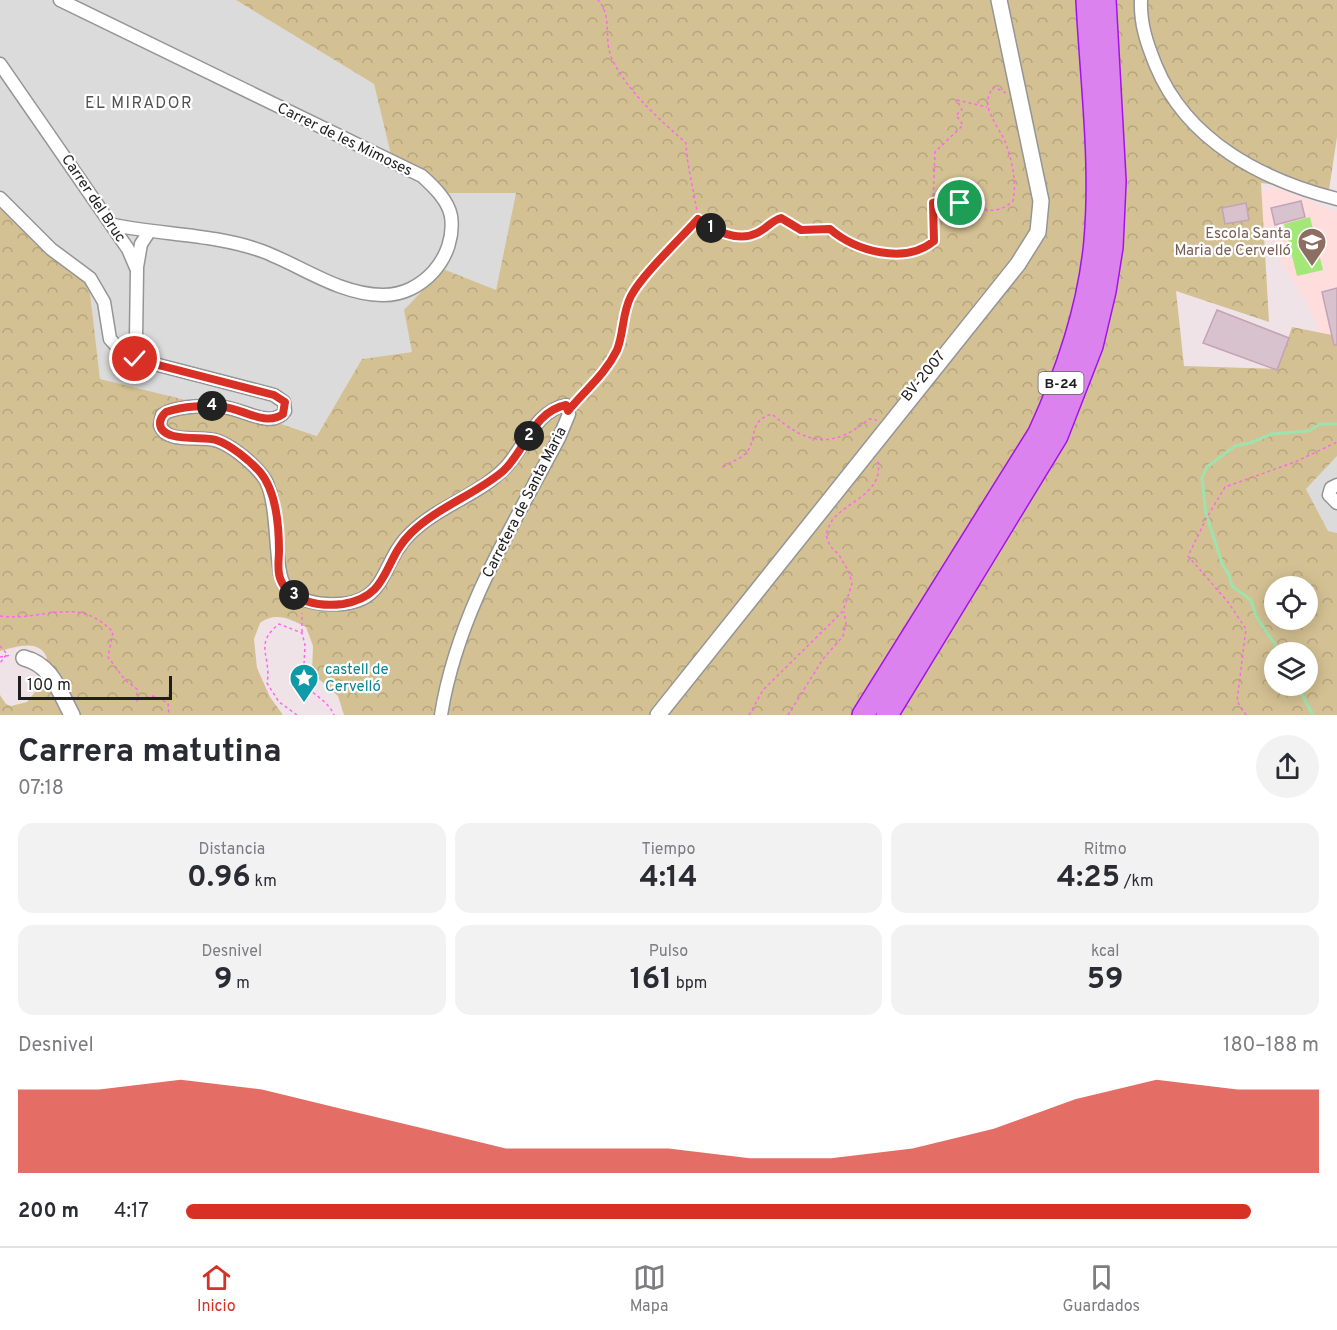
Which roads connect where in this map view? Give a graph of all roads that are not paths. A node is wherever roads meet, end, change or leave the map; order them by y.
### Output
1 (60, 0) edge
2 (999, 0) edge
3 (1087, 0) edge
4 (1105, 0) edge
5 (1141, 0) edge
6 (0, 64) edge
7 (0, 198) edge
8 (1337, 199) edge
9 (114, 225) junction
10 (149, 232) junction
11 (137, 270) junction
12 (130, 353) junction
13 (1337, 485) edge
14 (1337, 503) edge
15 (24, 658) dead end
16 (72, 715) edge
17 (441, 715) edge
18 (658, 715) edge
19 (863, 715) edge
20 (887, 715) edge

1 - 10 street, Carrer de les Mimoses
2 - 18 street, BV-2007
3 - 19 highway, B-24
4 - 20 highway, B-24
5 - 8 street
6 - 9 street, Carrer del Bruc
7 - 12 street
9 - 10 street, Carrer de les Mimoses
9 - 11 street, Carrer del Bruc
10 - 11 street
11 - 12 street, Carrer del Bruc
12 - 17 street, Carretera de Santa Maria
13 - 14 street
15 - 16 street

